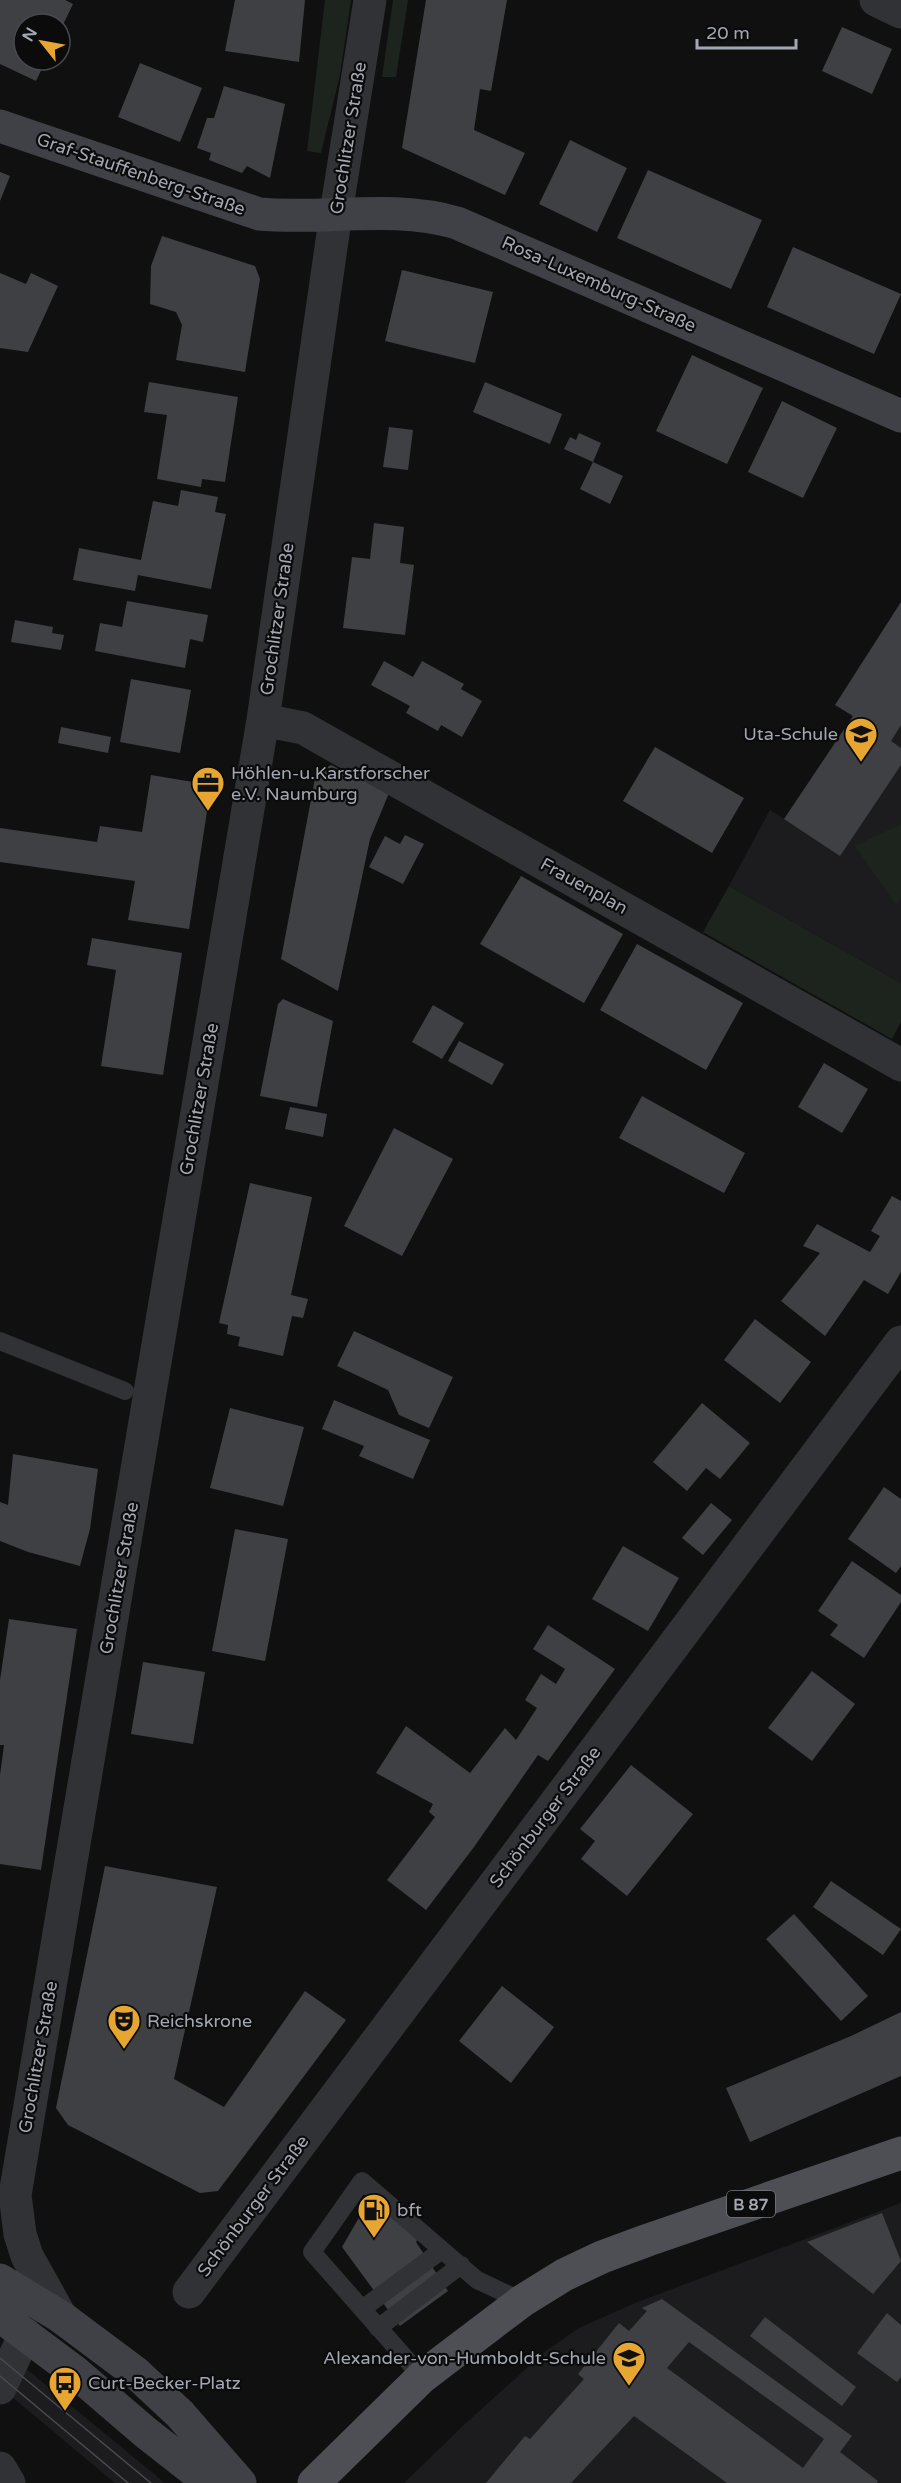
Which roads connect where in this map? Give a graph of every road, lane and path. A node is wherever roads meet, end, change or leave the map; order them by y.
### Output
1 (370, 0) edge
2 (876, 0) edge
3 (901, 12) edge
4 (0, 126) edge
5 (336, 213) junction
6 (284, 216) joint
7 (901, 416) edge
8 (263, 720) junction
9 (901, 1065) edge
10 (0, 1341) edge
11 (899, 1350) edge
12 (125, 1391) dead end
13 (901, 2153) edge
14 (8, 2205) edge
15 (442, 2250) junction
16 (461, 2265) junction
17 (0, 2280) edge
18 (189, 2292) dead end
19 (522, 2301) junction
20 (362, 2309) junction
21 (61, 2317) junction
22 (13, 2325) edge
23 (378, 2328) junction
24 (422, 2377) junction
25 (0, 2388) edge
26 (0, 2468) edge
27 (205, 2482) edge
28 (9, 2483) edge
29 (240, 2483) edge
30 (314, 2483) edge

1 - 5 street, Grochlitzer Straße
2 - 3 street
4 - 6 main road, Graf-Stauffenberg-Straße
5 - 6 main road, Rosa-Luxemburg-Straße
5 - 7 main road, Rosa-Luxemburg-Straße
5 - 8 street, Grochlitzer Straße
8 - 9 street, Frauenplan
8 - 14 street, Grochlitzer Straße
10 - 12 lane
11 - 18 street, Schönburger Straße
13 - 19 main road, B 87
14 - 21 street, Grochlitzer Straße
15 - 16 lane
15 - 20 lane
15 - 20 lane
16 - 19 lane
16 - 23 lane
17 - 21 main road
19 - 24 main road, B 87
20 - 23 lane
21 - 29 main road
22 - 25 street
22 - 27 main road
23 - 24 lane
24 - 30 main road, B 87
26 - 28 street

